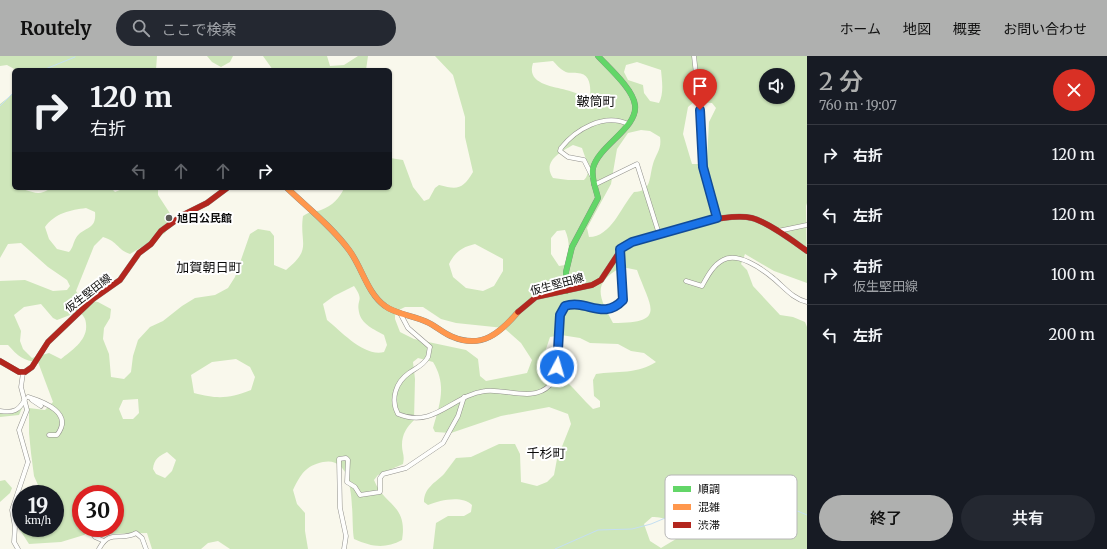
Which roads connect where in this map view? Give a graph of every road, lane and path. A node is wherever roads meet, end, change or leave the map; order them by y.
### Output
1 (598, 56) edge
2 (694, 56) edge
3 (628, 124) junction
4 (592, 177) junction
5 (594, 185) junction
6 (224, 190) edge
7 (289, 190) edge
8 (717, 218) junction
9 (807, 225) edge
10 (778, 231) junction
11 (660, 234) junction
12 (620, 249) junction
13 (807, 251) edge
14 (686, 280) dead end
15 (566, 291) junction
16 (807, 302) edge
17 (400, 313) junction
18 (0, 361) edge
19 (23, 373) junction
20 (26, 397) junction
21 (464, 397) junction
22 (41, 406) dead end
23 (0, 411) edge
24 (49, 435) dead end
25 (95, 537) edge
26 (104, 541) junction
27 (18, 549) edge
28 (100, 549) edge
29 (146, 549) edge
30 (344, 549) edge

1 - 3 main road
2 - 8 street
3 - 4 main road
3 - 4 street
4 - 5 main road
5 - 11 street
5 - 15 main road
6 - 19 main road, 仮生堅田線
7 - 17 main road, 仮生堅田線
8 - 10 main road
8 - 11 main road
9 - 10 street
10 - 13 main road
11 - 12 main road
12 - 15 main road, 仮生堅田線
12 - 21 street
14 - 16 street
15 - 17 main road, 仮生堅田線
17 - 21 street
18 - 19 main road
19 - 20 street
20 - 22 street
20 - 23 street
20 - 24 street
20 - 27 street
21 - 30 street
25 - 26 street
26 - 28 street
26 - 29 street

